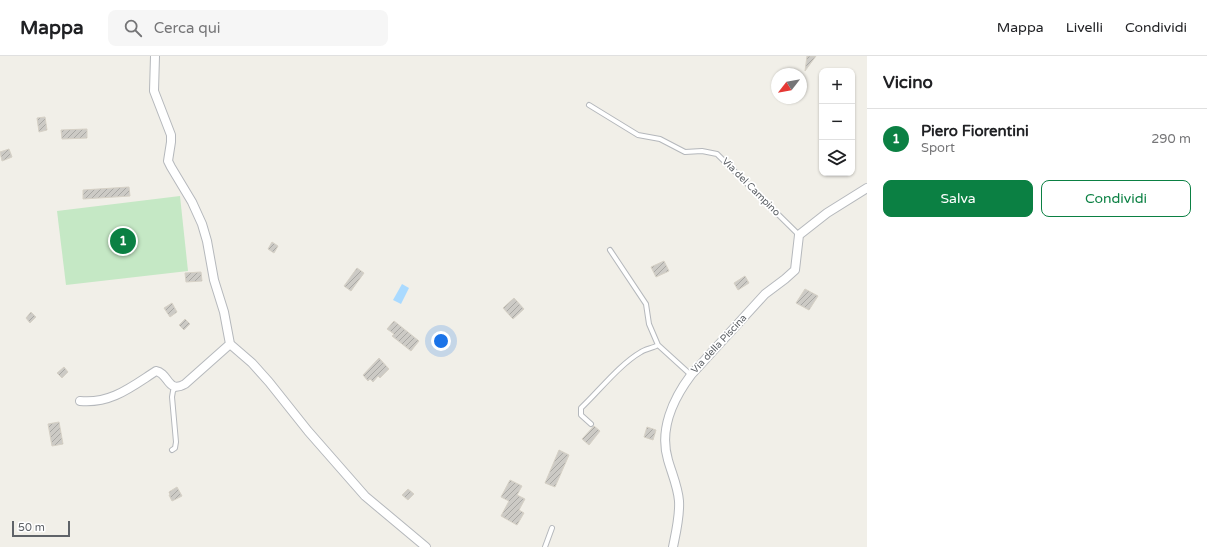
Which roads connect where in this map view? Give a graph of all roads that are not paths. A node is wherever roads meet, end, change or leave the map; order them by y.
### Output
1 (155, 56) edge
2 (589, 105) dead end
3 (867, 188) edge
4 (800, 235) junction
5 (610, 250) dead end
6 (230, 344) junction
7 (658, 345) junction
8 (691, 375) junction
9 (176, 387) junction
10 (80, 401) dead end
11 (591, 424) dead end
12 (172, 450) dead end
13 (552, 528) dead end
14 (426, 547) edge
15 (545, 547) edge
16 (673, 547) edge

1 - 6 street
2 - 4 lane, Via del Campino
3 - 4 street
4 - 8 street, Via della Piscina
5 - 7 lane
6 - 9 street
6 - 14 street
7 - 8 lane
7 - 11 lane
8 - 16 street, Via della Piscina
9 - 10 street
9 - 12 lane
13 - 15 lane

